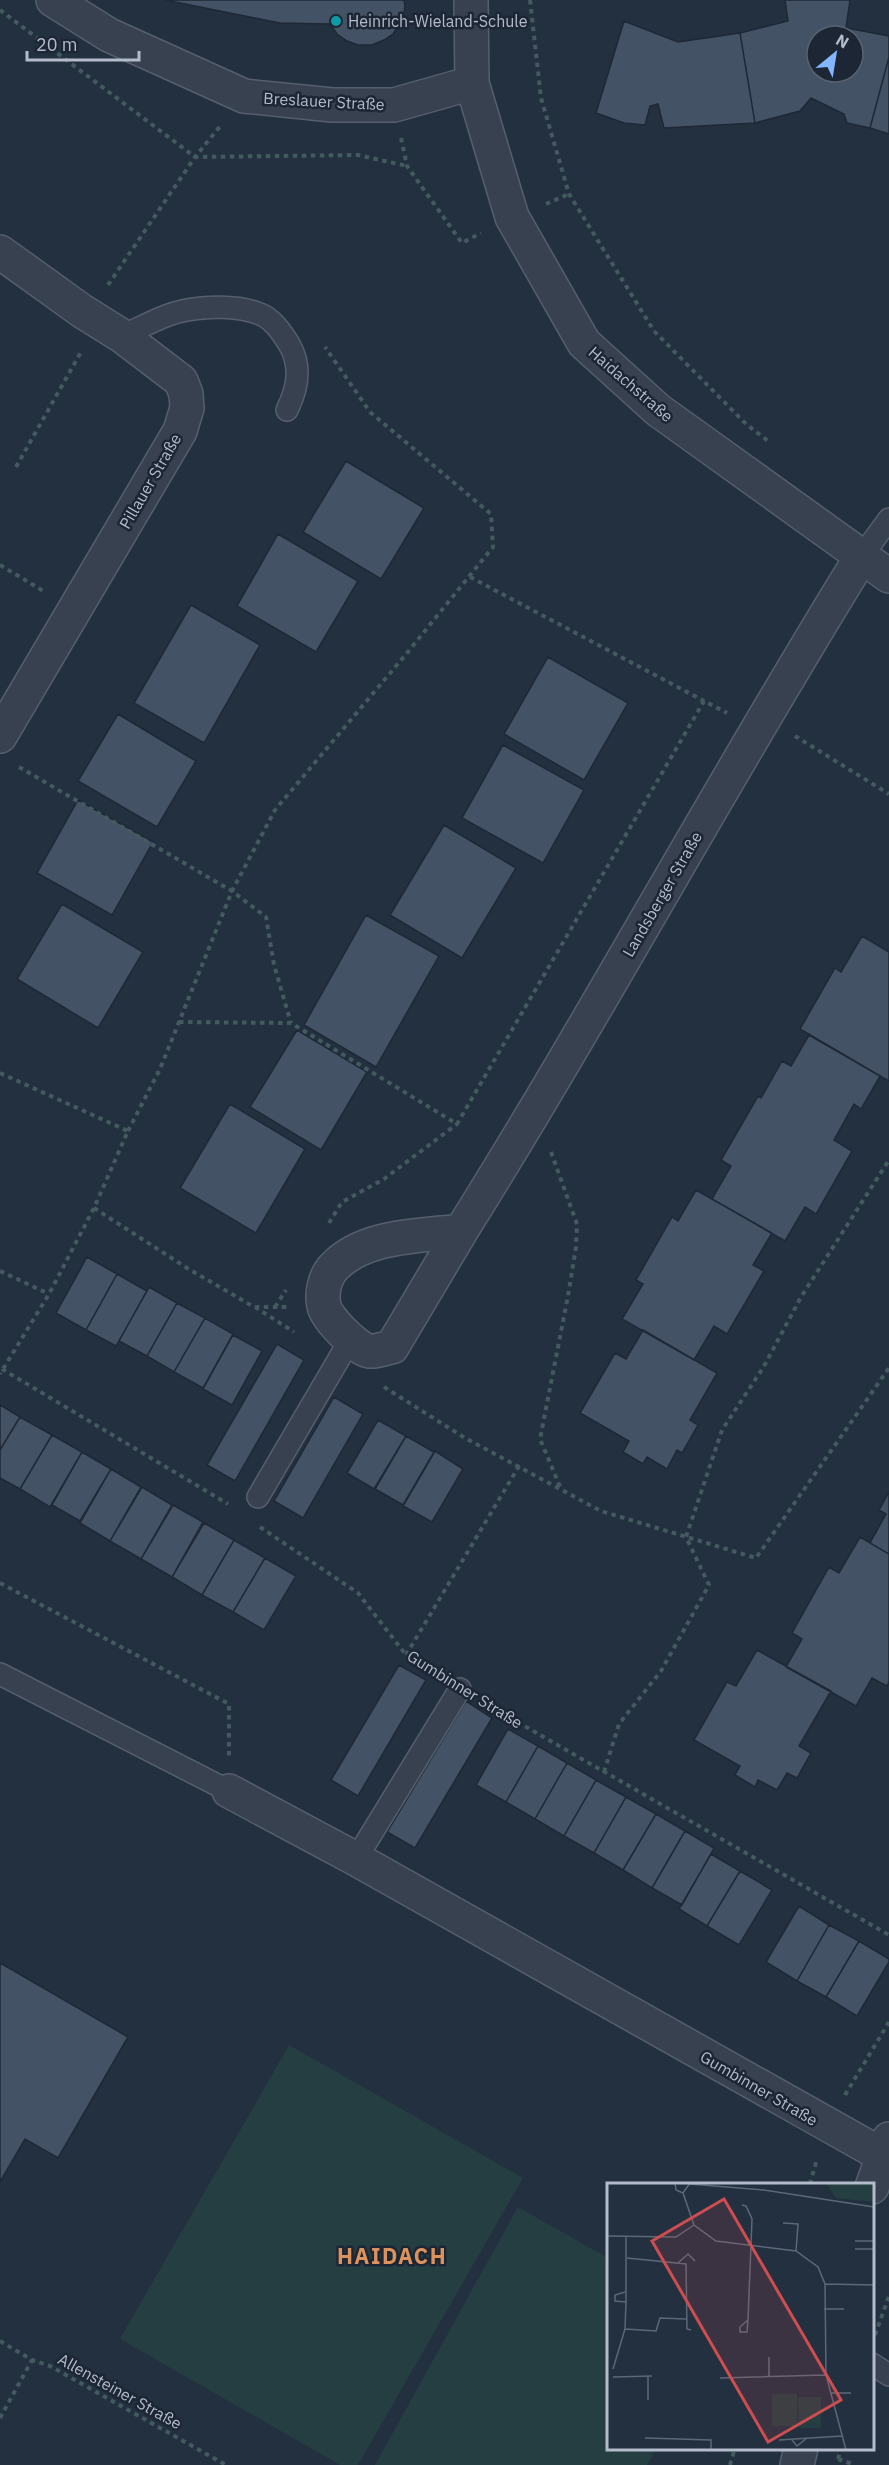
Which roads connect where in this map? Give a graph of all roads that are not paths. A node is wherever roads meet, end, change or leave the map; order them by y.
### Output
1 (53, 0) edge
2 (471, 0) edge
3 (472, 83) junction
4 (0, 252) edge
5 (122, 336) junction
6 (287, 410) dead end
7 (889, 519) edge
8 (862, 556) junction
9 (889, 576) edge
10 (5, 749) edge
11 (461, 1231) junction
12 (350, 1340) junction
13 (258, 1497) road end
14 (0, 1674) edge
15 (460, 1689) road end
16 (229, 1791) joint
17 (356, 1859) junction
18 (885, 2147) edge
19 (874, 2184) edge
20 (874, 2365) edge
21 (889, 2374) edge
22 (800, 2450) edge
23 (796, 2465) edge

1 - 3 street, Breslauer Straße
2 - 3 street, Haidachstraße
3 - 8 street, Haidachstraße
4 - 5 street, Pillauer Straße
5 - 6 lane
5 - 10 street, Pillauer Straße
7 - 8 lane
8 - 9 street, Haidachstraße
8 - 11 street, Landsberger Straße
11 - 12 street, Landsberger Straße
11 - 12 street
12 - 13 lane
14 - 16 lane
15 - 17 lane
16 - 17 street, Gumbinner Straße
17 - 18 street, Gumbinner Straße
18 - 19 street
20 - 21 lane
22 - 23 street

